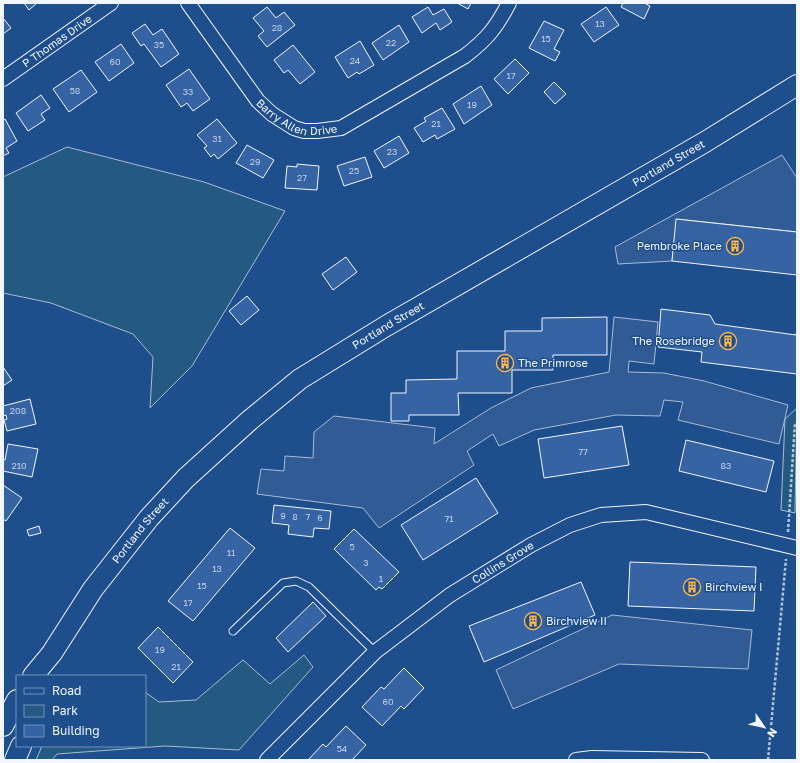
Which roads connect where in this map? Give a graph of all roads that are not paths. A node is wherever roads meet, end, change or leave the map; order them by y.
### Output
1 (111, 3) edge
2 (188, 3) edge
3 (509, 3) edge
4 (3, 80) edge
5 (797, 85) edge
6 (792, 547) edge
7 (233, 631) dead end
8 (375, 652) junction
9 (52, 653) junction
10 (34, 675) edge
11 (45, 675) edge
12 (16, 702) edge
13 (3, 726) edge
14 (20, 747) edge
15 (15, 760) edge
16 (267, 760) edge
17 (576, 760) edge
18 (702, 760) edge

1 - 4 street, P Thomas Drive
2 - 3 street, Barry Allen Drive
5 - 9 main road, Portland Street
6 - 8 street, Collins Grove
7 - 8 lane
8 - 16 street, Collins Grove
9 - 10 main road, Portland Street
9 - 11 main road, Portland Street
12 - 13 main road
14 - 15 main road
17 - 18 street

